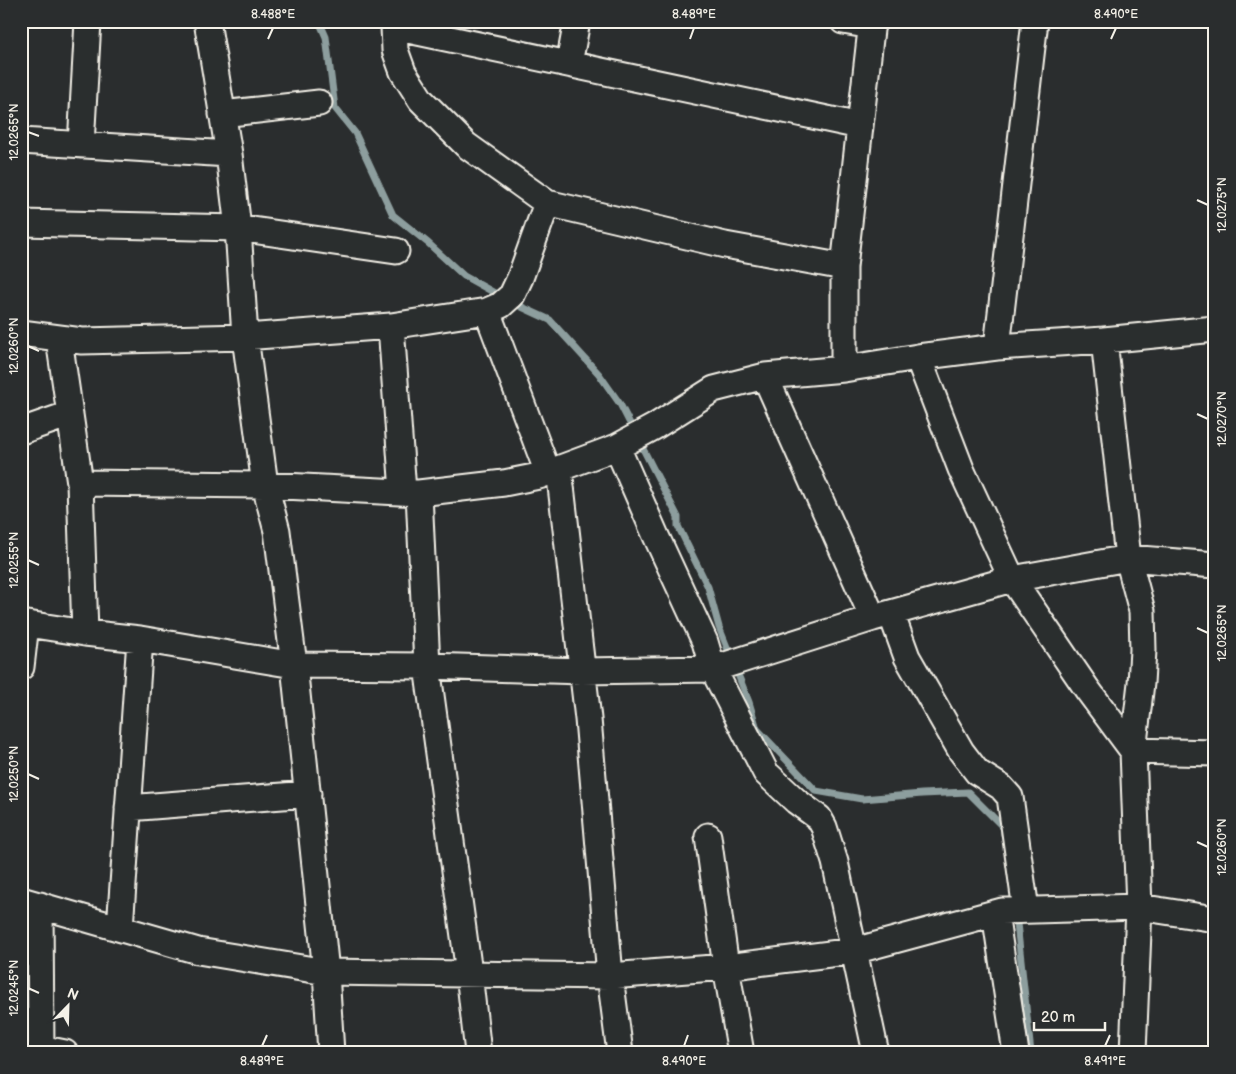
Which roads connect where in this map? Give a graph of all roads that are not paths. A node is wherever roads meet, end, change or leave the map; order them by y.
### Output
1 (88, 21) edge
2 (207, 21) edge
3 (577, 21) edge
4 (843, 21) edge
5 (1035, 21) edge
6 (394, 24) edge
7 (872, 24) edge
8 (569, 64) junction
9 (318, 103) dead end
10 (222, 114) junction
11 (860, 126) junction
12 (21, 141) edge
13 (81, 145) junction
14 (229, 154) junction
15 (547, 203) junction
16 (21, 223) edge
17 (238, 228) junction
18 (396, 251) dead end
19 (844, 266) junction
20 (487, 311) junction
21 (391, 326) junction
22 (1215, 329) edge
23 (21, 333) edge
24 (246, 337) junction
25 (59, 338) junction
26 (1104, 340) junction
27 (997, 347) junction
28 (918, 357) junction
29 (844, 369) junction
30 (765, 376) junction
31 (70, 414) junction
32 (21, 431) edge
33 (622, 445) junction
34 (554, 471) junction
35 (80, 483) junction
36 (265, 485) junction
37 (411, 493) junction
38 (1128, 558) junction
39 (1215, 565) edge
40 (1012, 579) junction
41 (882, 615) junction
42 (24, 624) edge
43 (84, 633) junction
44 (140, 639) junction
45 (294, 665) junction
46 (427, 666) junction
47 (21, 667) edge
48 (714, 669) junction
49 (582, 670) junction
50 (1133, 751) junction
51 (1215, 754) edge
52 (308, 794) junction
53 (128, 808) junction
54 (708, 836) dead end
55 (30, 903) edge
56 (1139, 907) junction
57 (1011, 911) junction
58 (1215, 919) edge
59 (120, 928) junction
60 (854, 951) junction
61 (726, 967) junction
62 (326, 972) junction
63 (469, 973) junction
64 (610, 976) junction
65 (40, 1050) edge
66 (65, 1053) edge
67 (331, 1053) edge
68 (478, 1053) edge
69 (620, 1053) edge
70 (741, 1053) edge
71 (876, 1053) edge
72 (1016, 1053) edge
73 (1133, 1053) edge

1 - 13 street
2 - 10 street
3 - 8 street
4 - 7 street
5 - 27 street
6 - 8 street
6 - 15 street
7 - 11 street
8 - 11 street
9 - 10 street
10 - 14 street
11 - 19 street
12 - 13 street
13 - 14 street
14 - 17 street
15 - 19 street
15 - 20 street
16 - 17 street
17 - 18 street
17 - 24 street
19 - 29 street
20 - 21 street
20 - 34 street
21 - 24 street
21 - 37 street
22 - 26 street
23 - 25 street
24 - 25 street
24 - 36 street
25 - 31 street
26 - 27 street
26 - 38 street
27 - 28 street
28 - 29 street
28 - 40 street
29 - 30 street
30 - 33 street
30 - 41 street
31 - 32 street
31 - 35 street
33 - 34 street
33 - 48 street
34 - 37 street
34 - 49 street
35 - 36 street
35 - 43 street
36 - 37 street
36 - 45 street
37 - 46 street
38 - 39 street
38 - 40 street
38 - 50 street
40 - 41 street
40 - 50 street
41 - 48 street
41 - 57 street
42 - 43 street
42 - 47 street
43 - 44 street
44 - 45 street
44 - 53 street
45 - 46 street
45 - 52 street
46 - 49 street
46 - 63 street
48 - 49 street
48 - 60 street
49 - 64 street
50 - 51 street
50 - 56 street
52 - 53 street
52 - 62 street
53 - 59 street
54 - 61 street
55 - 59 street
55 - 65 street
56 - 57 street
56 - 58 street
56 - 73 street
57 - 60 street
57 - 72 street
59 - 62 street
60 - 61 street
60 - 71 street
61 - 64 street
61 - 70 street
62 - 63 street
62 - 67 street
63 - 64 street
63 - 68 street
64 - 69 street
65 - 66 street

